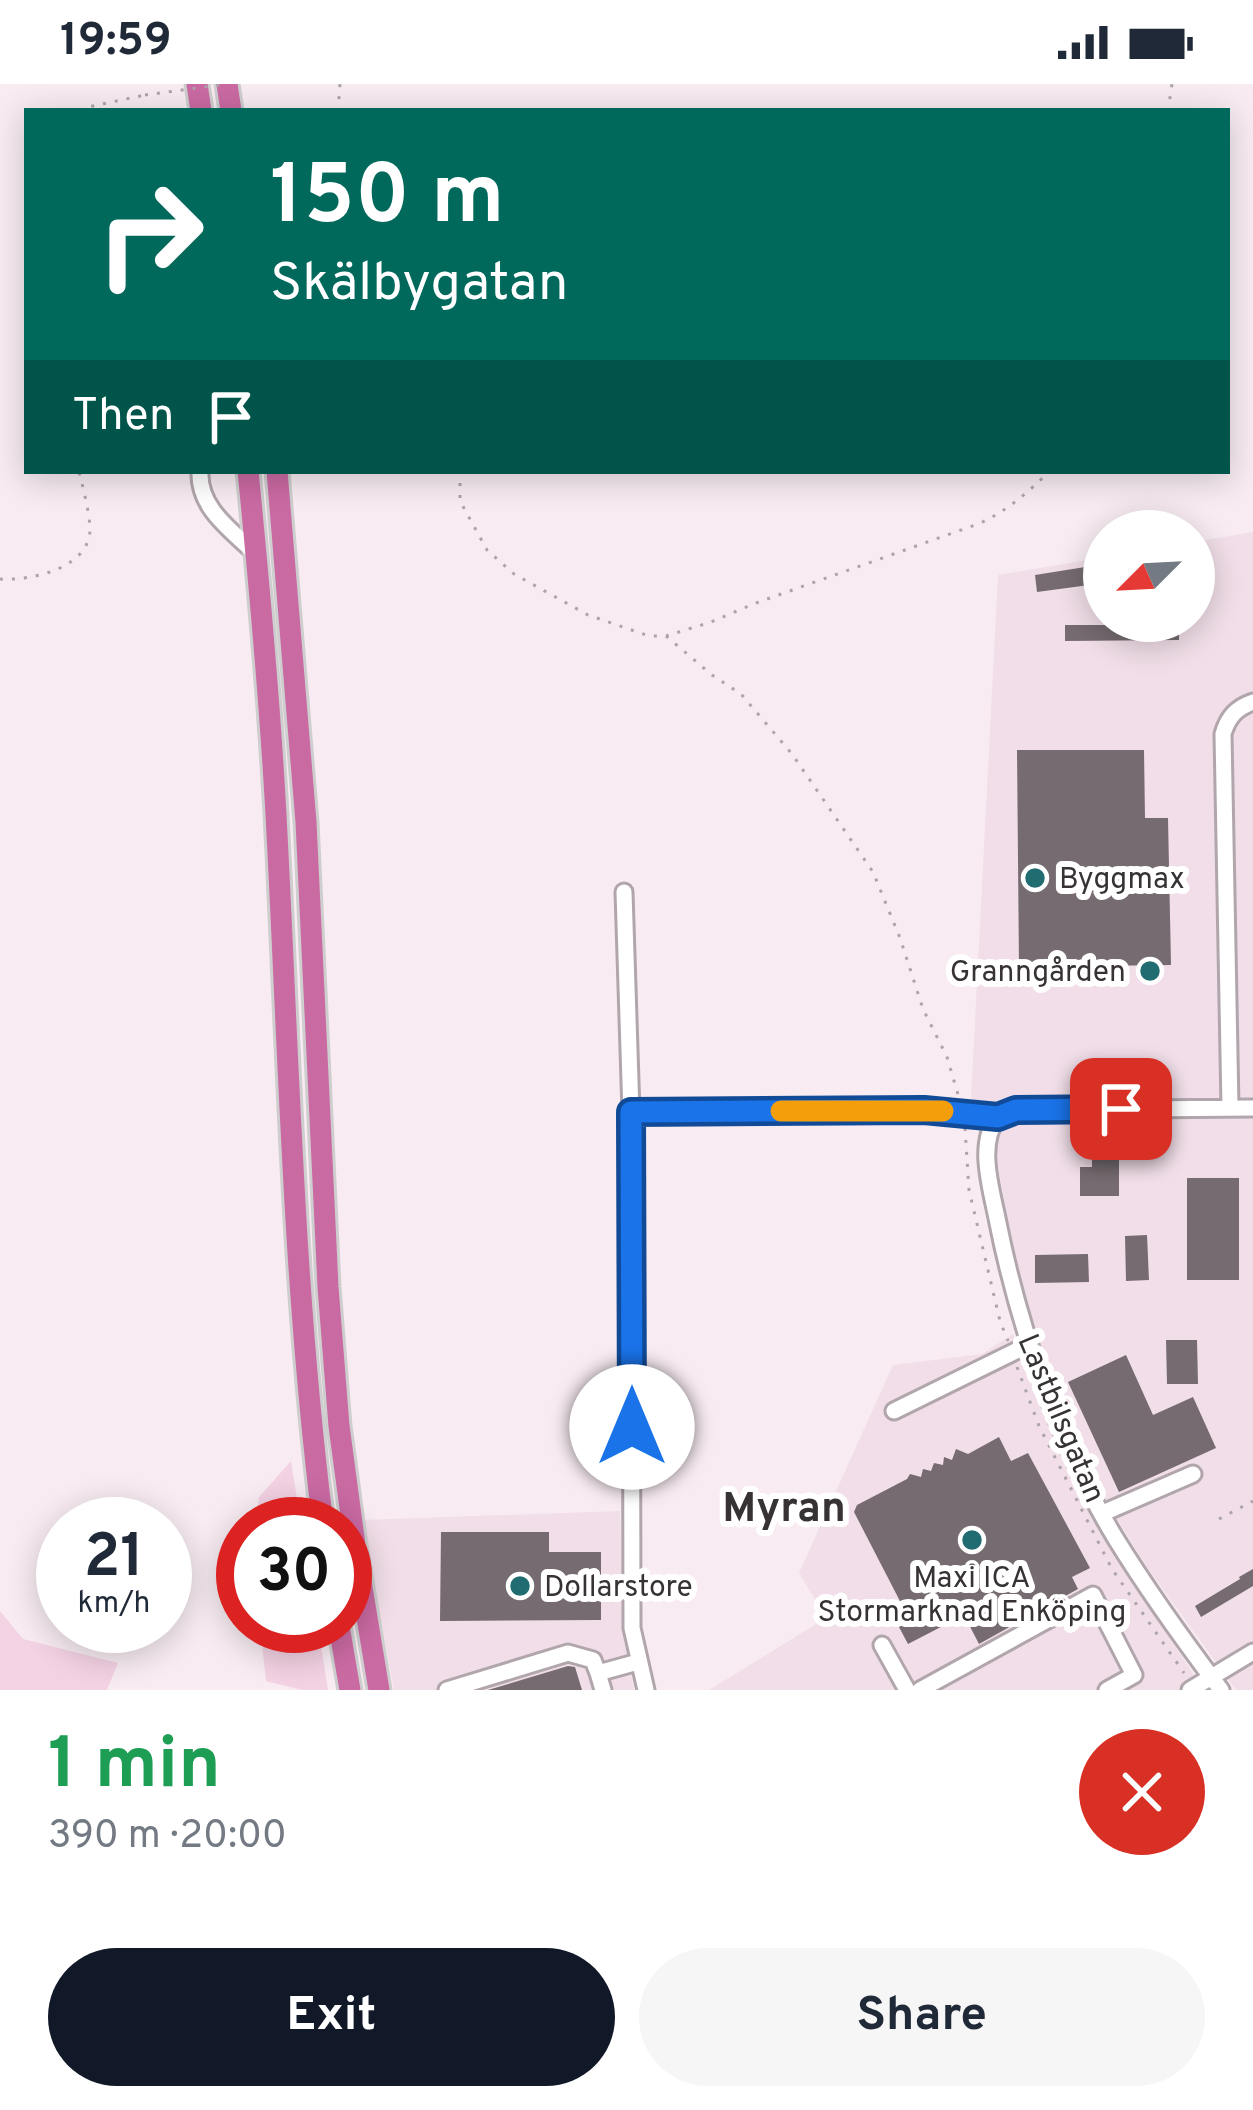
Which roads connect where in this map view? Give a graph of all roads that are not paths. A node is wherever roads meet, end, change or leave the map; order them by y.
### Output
1 (200, 474) edge
2 (248, 474) edge
3 (277, 474) edge
4 (256, 554) junction
5 (1253, 702) edge
6 (624, 892) dead end
7 (1230, 1108) junction
8 (1253, 1108) edge
9 (631, 1112) junction
10 (998, 1117) junction
11 (1028, 1345) junction
12 (894, 1411) dead end
13 (1193, 1474) dead end
14 (320, 1497) edge
15 (1103, 1514) junction
16 (882, 1645) dead end
17 (1253, 1652) edge
18 (344, 1653) edge
19 (638, 1662) junction
20 (601, 1681) edge
21 (1216, 1684) edge
22 (350, 1690) edge
23 (379, 1690) edge
24 (447, 1690) edge
25 (646, 1690) edge
26 (907, 1690) edge
27 (920, 1690) edge
28 (1107, 1690) edge
29 (1190, 1690) edge

1 - 4 street
2 - 4 highway
3 - 23 highway
4 - 14 highway
5 - 7 street
6 - 9 street
7 - 8 street
7 - 10 street
9 - 10 street
9 - 19 street
10 - 11 street, Lastbilsgatan
11 - 12 street
11 - 15 street, Lastbilsgatan
13 - 15 street
15 - 21 street, Lastbilsgatan
16 - 26 street
17 - 21 street
18 - 22 highway
19 - 20 street
19 - 25 street
20 - 24 street
21 - 29 street
27 - 28 street

